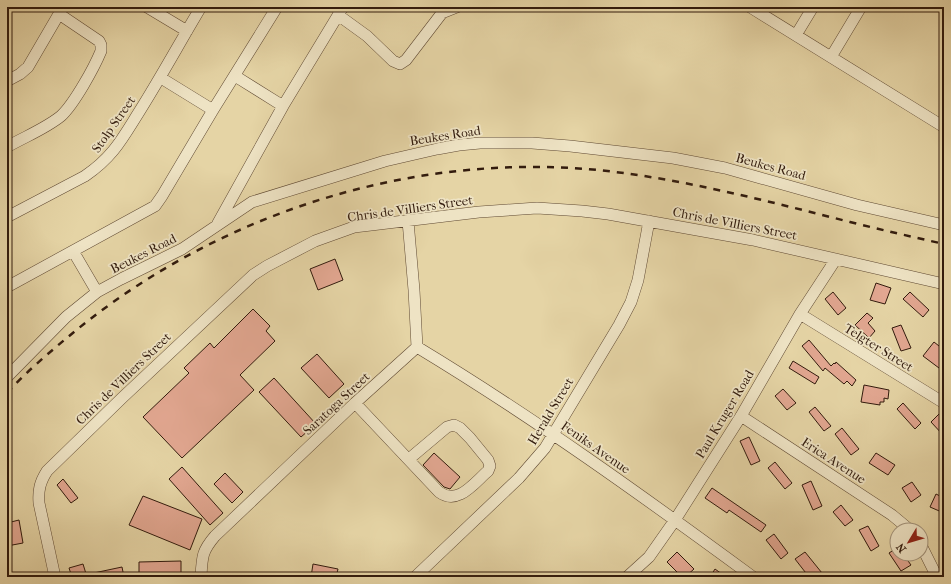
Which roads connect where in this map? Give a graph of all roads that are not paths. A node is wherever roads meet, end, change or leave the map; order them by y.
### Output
1 (147, 7) edge
2 (202, 7) edge
3 (277, 7) edge
4 (457, 7) edge
5 (750, 7) edge
6 (813, 7) edge
7 (861, 7) edge
8 (443, 10) edge
9 (61, 11) edge
10 (341, 11) edge
11 (187, 31) junction
12 (796, 35) junction
13 (831, 57) junction
14 (235, 76) junction
15 (161, 78) junction
16 (7, 81) edge
17 (283, 106) junction
18 (213, 110) junction
19 (944, 127) edge
20 (7, 147) edge
21 (7, 217) edge
22 (408, 221) junction
23 (649, 221) junction
24 (944, 225) edge
25 (216, 226) junction
26 (73, 251) junction
27 (836, 259) junction
28 (944, 284) edge
29 (7, 287) edge
30 (97, 292) junction
31 (800, 314) junction
32 (417, 347) junction
33 (7, 377) edge
34 (355, 403) junction
35 (944, 403) edge
36 (741, 416) junction
37 (553, 434) junction
38 (409, 459) junction
39 (675, 520) junction
40 (900, 522) edge
41 (929, 561) edge
42 (55, 577) edge
43 (201, 577) edge
44 (415, 577) edge
45 (627, 577) edge
46 (753, 577) edge
47 (937, 577) edge

1 - 11 street
2 - 11 street, Stolp Street
3 - 14 street
4 - 8 street
5 - 12 street
6 - 12 street
7 - 13 street
8 - 10 street
9 - 16 street
9 - 20 street
10 - 17 street
11 - 15 street, Stolp Street
12 - 13 street
13 - 19 street
14 - 17 street
14 - 18 street
15 - 18 street
15 - 21 street, Stolp Street
17 - 25 street
18 - 26 street
22 - 23 street, Chris de Villiers Street
22 - 32 street
22 - 42 street, Chris de Villiers Street
23 - 27 street, Chris de Villiers Street
23 - 37 street, Herald Street
24 - 25 street, Beukes Road
25 - 30 street, Beukes Road
26 - 29 street
26 - 30 street
27 - 28 street, Chris de Villiers Street
27 - 31 street, Paul Kruger Road
30 - 33 street, Beukes Road
31 - 35 street, Telgter Street
31 - 36 street, Paul Kruger Road
32 - 34 street, Saratoga Street
32 - 37 street, Feniks Avenue
34 - 38 street
34 - 43 street, Saratoga Street
36 - 39 street, Paul Kruger Road
36 - 40 street, Erica Avenue
37 - 39 street, Feniks Avenue
37 - 44 street, Herald Street
38 - 38 street
39 - 45 street, Paul Kruger Road
39 - 46 street, Feniks Avenue
41 - 47 street

